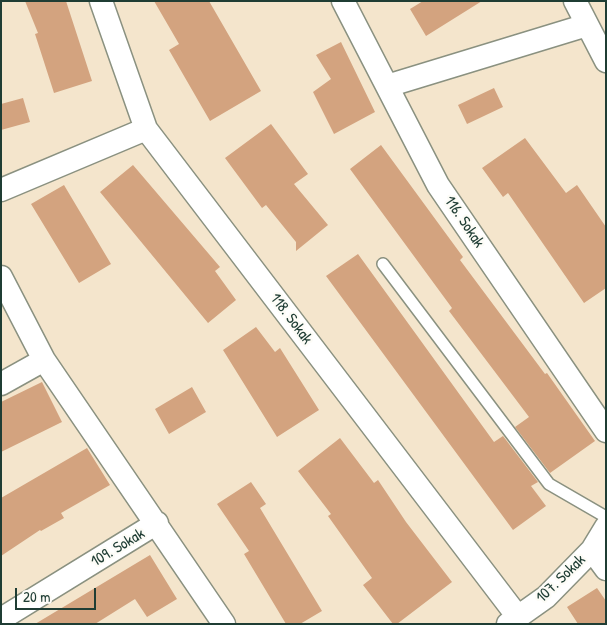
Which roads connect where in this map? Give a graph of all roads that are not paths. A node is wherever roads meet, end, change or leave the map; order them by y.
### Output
1 (101, 1) edge
2 (343, 1) edge
3 (575, 1) edge
4 (588, 25) junction
5 (606, 61) edge
6 (387, 86) junction
7 (146, 130) junction
8 (1, 190) edge
9 (383, 264) dead end
10 (1, 277) edge
11 (44, 360) junction
12 (1, 384) edge
13 (606, 431) edge
14 (606, 517) edge
15 (157, 523) junction
16 (606, 527) edge
17 (592, 550) junction
18 (606, 569) edge
19 (1, 618) edge
20 (513, 620) edge
21 (224, 624) edge

1 - 7 street, 118. Sokak
2 - 6 street, 116. Sokak
3 - 4 street
4 - 5 street
4 - 6 street
6 - 13 street, 116. Sokak
7 - 8 street
7 - 20 street, 118. Sokak
9 - 14 lane
10 - 11 street
11 - 12 street
11 - 15 street
15 - 19 street, 109. Sokak
15 - 21 street
16 - 17 street, 107. Sokak
17 - 18 street
17 - 20 street, 107. Sokak

